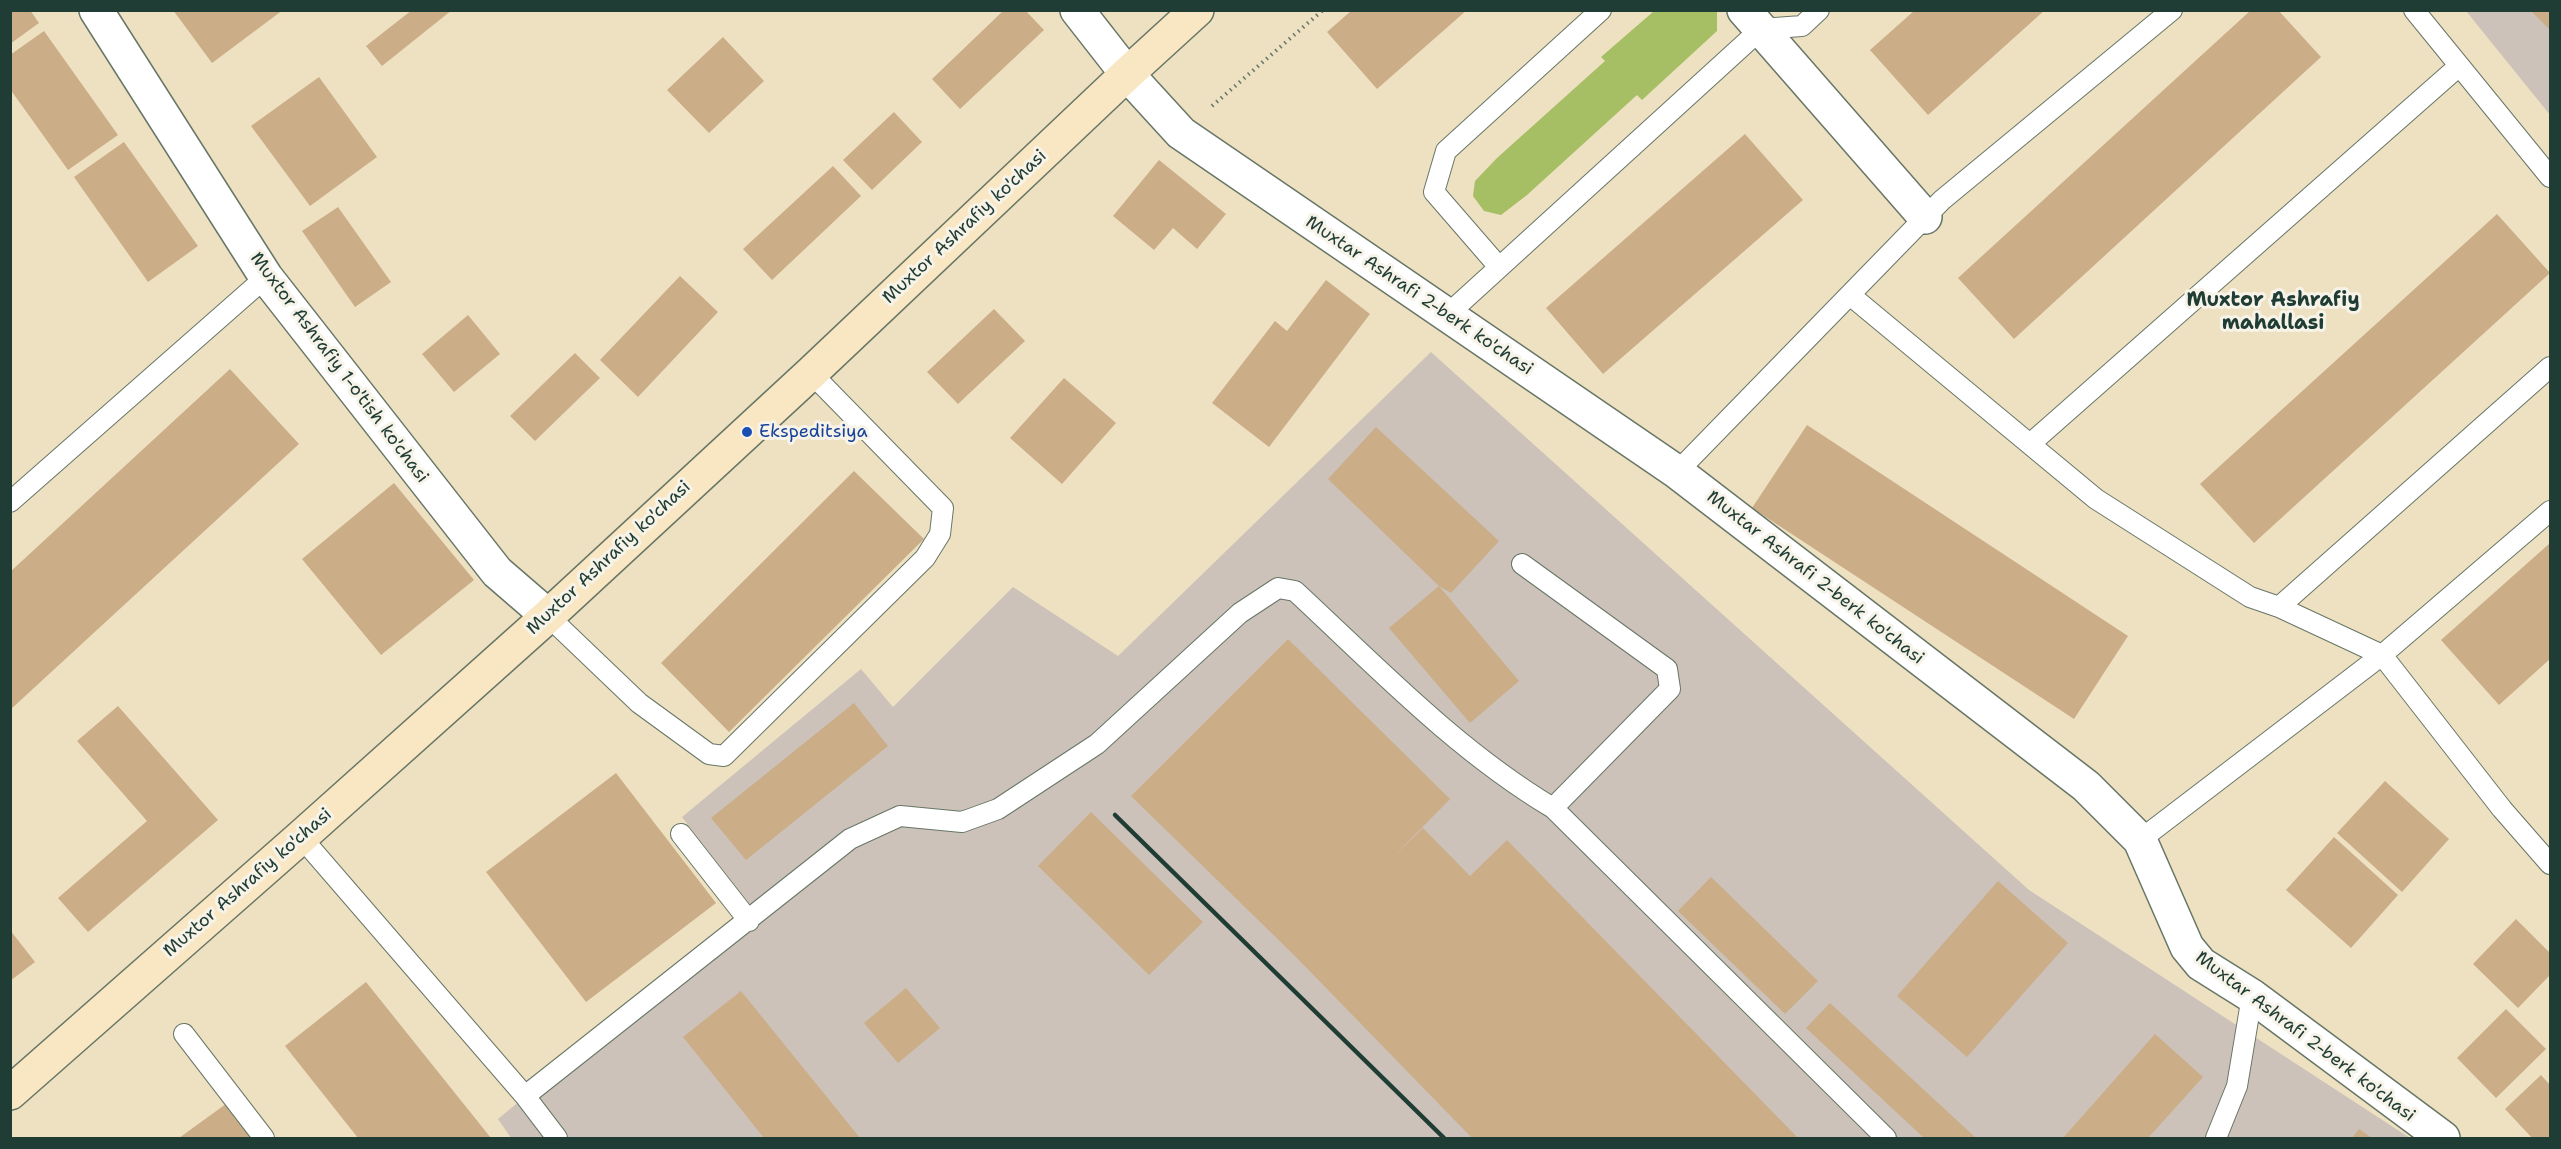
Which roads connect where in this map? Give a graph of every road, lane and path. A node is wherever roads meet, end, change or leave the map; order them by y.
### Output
1 (96, 10) edge
2 (1077, 10) edge
3 (1197, 10) edge
4 (1323, 10) edge
5 (1601, 10) edge
6 (1819, 10) edge
7 (2172, 10) edge
8 (2414, 10) edge
9 (1752, 20) edge
10 (2459, 66) junction
11 (1127, 74) junction
12 (1181, 133) junction
13 (2550, 177) edge
14 (1925, 217) junction
15 (1499, 267) junction
16 (266, 277) junction
17 (1850, 295) junction
18 (1447, 315) junction
19 (2550, 367) edge
20 (811, 373) junction
21 (2030, 444) junction
22 (1677, 472) junction
23 (10, 502) edge
24 (2550, 511) edge
25 (1522, 564) dead end
26 (2279, 607) junction
27 (548, 616) junction
28 (2382, 655) junction
29 (1553, 808) junction
30 (681, 834) dead end
31 (301, 837) junction
32 (2140, 840) junction
33 (2550, 864) edge
34 (750, 921) junction
35 (2252, 996) junction
36 (184, 1034) dead end
37 (10, 1093) edge
38 (525, 1096) junction
39 (264, 1138) edge
40 (557, 1138) edge
41 (1886, 1138) edge
42 (2216, 1138) edge
43 (2443, 1138) edge

1 - 16 street, Muxtor Ashrafiy 1-o'tish ko'chasi
2 - 11 street, Muxtar Ashrafi 2-berk ko'chasi
3 - 11 main road, Muxtor Ashrafiy ko'chasi
4 - 12 path
5 - 15 lane
6 - 9 lane
7 - 14 lane
8 - 10 lane
9 - 14 street
9 - 15 lane
10 - 13 lane
10 - 21 lane
11 - 12 street, Muxtar Ashrafi 2-berk ko'chasi
11 - 20 main road, Muxtor Ashrafiy ko'chasi
12 - 18 street, Muxtar Ashrafi 2-berk ko'chasi
14 - 17 lane
15 - 18 lane
16 - 23 lane
16 - 27 street, Muxtor Ashrafiy 1-o'tish ko'chasi
17 - 21 lane
17 - 22 lane
18 - 22 street, Muxtar Ashrafi 2-berk ko'chasi
19 - 26 lane
20 - 27 main road, Muxtor Ashrafiy ko'chasi
20 - 27 lane
21 - 26 lane
22 - 32 street, Muxtar Ashrafi 2-berk ko'chasi
24 - 28 lane
25 - 29 lane
26 - 28 lane
27 - 31 main road, Muxtor Ashrafiy ko'chasi
28 - 32 lane
28 - 33 lane
29 - 34 lane
29 - 41 lane
30 - 34 lane
31 - 37 main road, Muxtor Ashrafiy ko'chasi
31 - 38 lane
32 - 35 street, Muxtar Ashrafi 2-berk ko'chasi
34 - 38 lane
35 - 42 lane
35 - 43 street, Muxtar Ashrafi 2-berk ko'chasi
36 - 39 lane
38 - 40 lane

